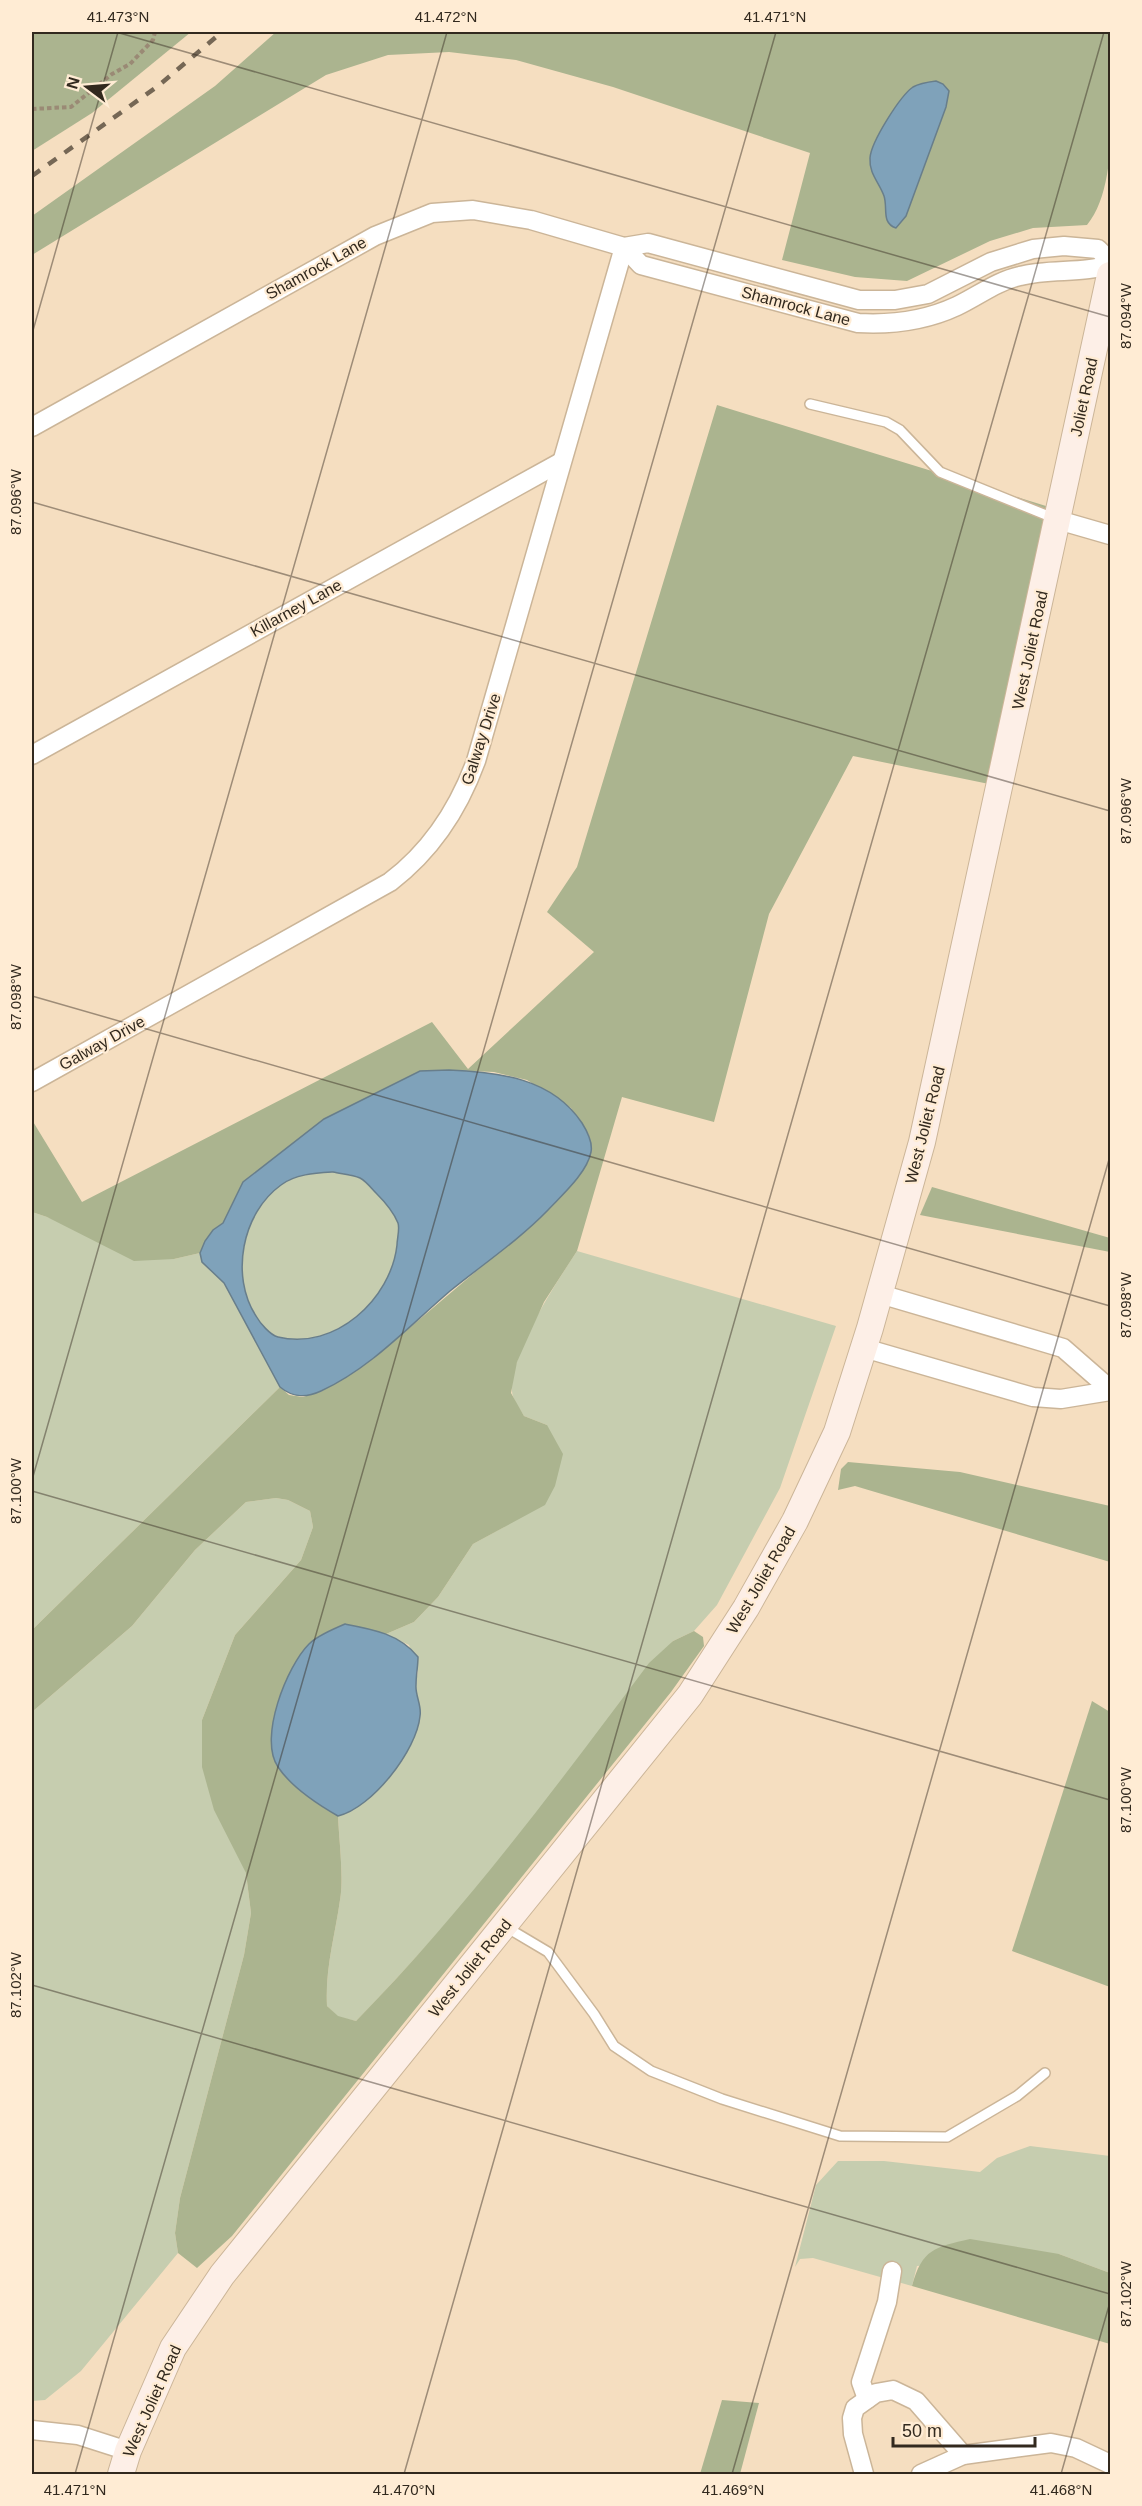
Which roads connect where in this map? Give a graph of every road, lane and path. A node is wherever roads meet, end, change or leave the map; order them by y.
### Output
1 (155, 32) edge
2 (32, 109) edge
3 (624, 247) junction
4 (1110, 263) edge
5 (734, 267) junction
6 (1110, 275) edge
7 (728, 288) junction
8 (928, 294) junction
9 (936, 315) junction
10 (810, 404) dead end
11 (32, 428) edge
12 (561, 462) junction
13 (1058, 520) junction
14 (1110, 535) edge
15 (32, 755) edge
16 (32, 1082) edge
17 (880, 1294) junction
18 (864, 1348) junction
19 (1110, 1390) edge
20 (504, 1926) junction
21 (1045, 2073) dead end
22 (892, 2271) dead end
23 (867, 2399) junction
24 (32, 2430) edge
25 (963, 2454) junction
26 (125, 2463) edge
27 (1110, 2464) edge
28 (864, 2475) edge
29 (921, 2475) edge

1 - 2 path
3 - 5 street, Shamrock Lane
3 - 7 street, Shamrock Lane
3 - 11 street, Shamrock Lane
3 - 12 street, Galway Drive
4 - 8 street, Shamrock Lane
4 - 9 street, Shamrock Lane
5 - 7 lane
5 - 8 street, Shamrock Lane
6 - 13 main road, Joliet Road
7 - 9 street, Shamrock Lane
8 - 9 lane
10 - 13 lane
12 - 15 street, Killarney Lane
12 - 16 street, Galway Drive
13 - 14 street
13 - 17 main road, West Joliet Road
17 - 18 main road, West Joliet Road
17 - 19 street
18 - 19 street
18 - 20 main road, West Joliet Road
20 - 21 lane
20 - 26 main road, West Joliet Road
22 - 23 street
23 - 25 street
23 - 28 street
24 - 26 street
25 - 27 street
25 - 29 street

